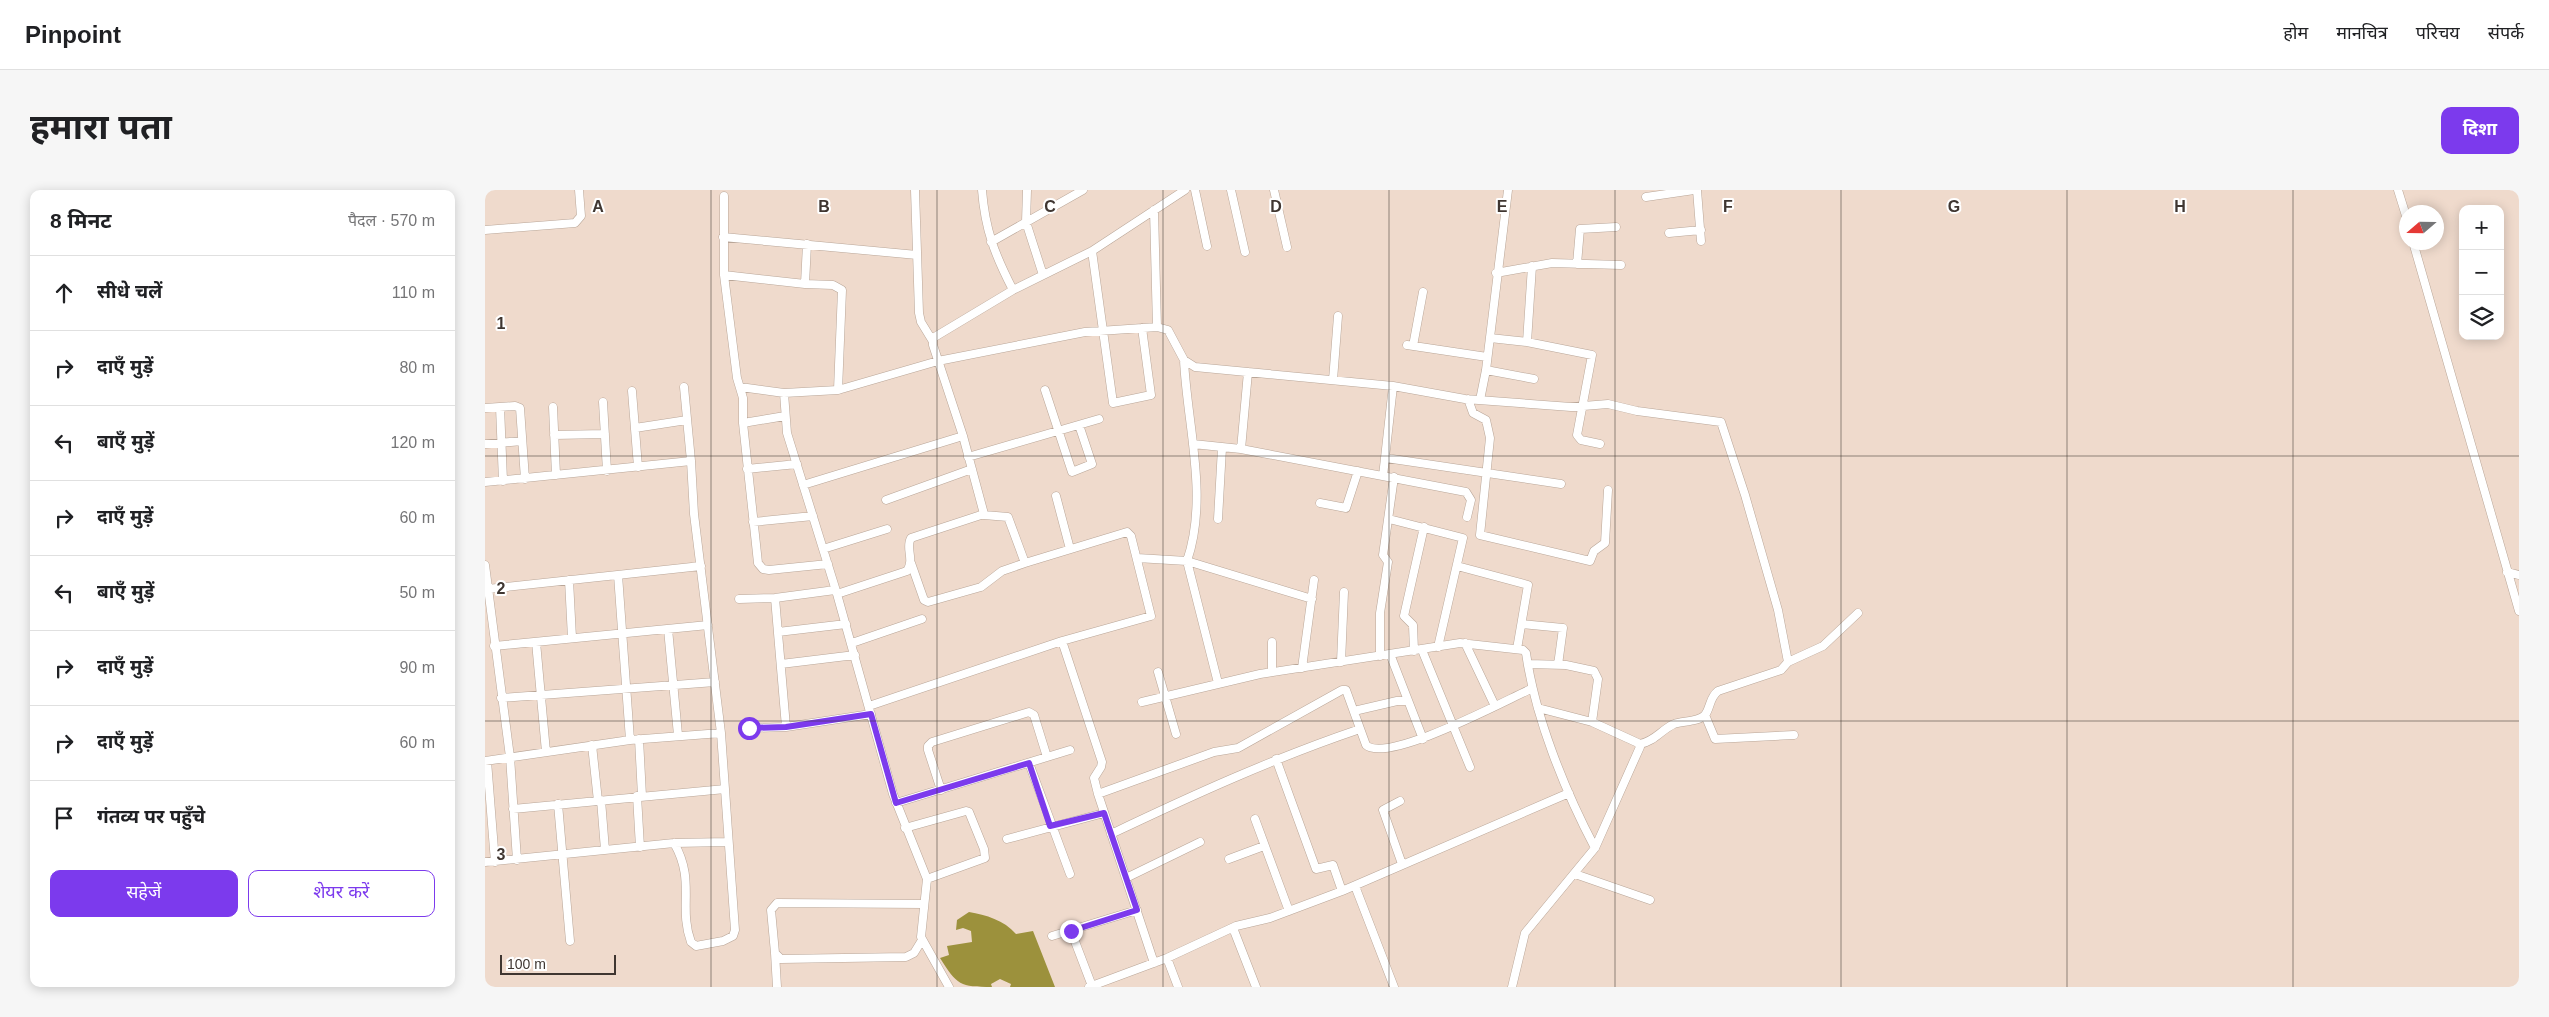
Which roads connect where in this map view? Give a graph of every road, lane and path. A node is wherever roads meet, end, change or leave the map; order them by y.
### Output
1 (579, 190) edge
2 (915, 190) edge
3 (982, 190) edge
4 (1027, 190) edge
5 (1083, 190) edge
6 (1195, 190) edge
7 (1231, 190) edge
8 (1273, 190) edge
9 (1508, 190) edge
10 (1696, 190) edge
11 (2398, 190) edge
12 (1180, 191) edge
13 (724, 196) dead end
14 (1647, 197) dead end
15 (2403, 205) edge
16 (1154, 210) junction
17 (1026, 222) junction
18 (1616, 227) dead end
19 (485, 230) edge
20 (1701, 230) junction
21 (1669, 233) dead end
22 (723, 237) junction
23 (1701, 241) dead end
24 (991, 242) junction
25 (807, 244) junction
26 (1207, 246) dead end
27 (1287, 247) dead end
28 (2415, 250) edge
29 (1092, 251) junction
30 (1245, 252) dead end
31 (917, 255) junction
32 (1577, 264) junction
33 (1621, 265) dead end
34 (1532, 266) junction
35 (1497, 272) junction
36 (724, 275) junction
37 (1043, 275) junction
38 (805, 284) junction
39 (1013, 290) junction
40 (1423, 292) dead end
41 (1338, 316) dead end
42 (1157, 327) junction
43 (1142, 328) junction
44 (1103, 330) junction
45 (1490, 338) junction
46 (932, 340) junction
47 (1527, 342) junction
48 (1487, 357) junction
49 (938, 360) junction
50 (1184, 360) junction
51 (1486, 370) junction
52 (1248, 372) junction
53 (1533, 378) dead end
54 (1333, 380) junction
55 (1393, 386) junction
56 (684, 387) dead end
57 (740, 387) junction
58 (838, 390) junction
59 (1045, 390) dead end
60 (632, 391) dead end
61 (784, 393) junction
62 (1468, 399) junction
63 (1480, 400) junction
64 (603, 402) dead end
65 (1581, 405) junction
66 (500, 407) junction
67 (553, 407) dead end
68 (485, 408) edge
69 (785, 416) junction
70 (1099, 419) dead end
71 (687, 420) junction
72 (743, 423) junction
73 (1079, 425) junction
74 (635, 428) junction
75 (1058, 431) junction
76 (605, 434) junction
77 (554, 435) junction
78 (963, 436) junction
79 (523, 441) junction
80 (501, 443) junction
81 (485, 444) edge
82 (1193, 444) junction
83 (1600, 444) dead end
84 (1222, 448) junction
85 (1241, 449) junction
86 (969, 457) junction
87 (1386, 458) junction
88 (691, 462) junction
89 (797, 464) junction
90 (638, 467) junction
91 (747, 469) junction
92 (972, 470) junction
93 (607, 471) junction
94 (1358, 471) junction
95 (1487, 474) junction
96 (556, 475) junction
97 (1383, 476) junction
98 (1394, 477) junction
99 (525, 478) junction
100 (503, 481) junction
101 (485, 482) edge
102 (1561, 484) dead end
103 (803, 485) junction
104 (1608, 490) dead end
105 (1056, 496) dead end
106 (886, 500) dead end
107 (1320, 503) dead end
108 (984, 515) junction
109 (813, 516) junction
110 (1467, 517) dead end
111 (1218, 519) dead end
112 (1389, 519) junction
113 (753, 522) junction
114 (1424, 527) junction
115 (887, 529) dead end
116 (823, 549) junction
117 (1070, 549) junction
118 (1137, 558) junction
119 (1187, 561) junction
120 (911, 563) junction
121 (1025, 563) junction
122 (828, 564) junction
123 (485, 565) edge
124 (701, 566) junction
125 (1457, 566) junction
126 (2507, 572) junction
127 (617, 575) junction
128 (2519, 575) edge
129 (569, 580) junction
130 (1314, 580) dead end
131 (488, 589) junction
132 (836, 592) junction
133 (1345, 592) dead end
134 (775, 598) junction
135 (739, 599) dead end
136 (1312, 599) junction
137 (2519, 611) edge
138 (1858, 613) dead end
139 (922, 619) dead end
140 (846, 624) junction
141 (1522, 624) junction
142 (708, 625) junction
143 (668, 629) junction
144 (778, 632) junction
145 (621, 634) junction
146 (572, 638) junction
147 (1062, 641) junction
148 (536, 642) junction
149 (1273, 642) dead end
150 (852, 643) junction
151 (1465, 643) junction
152 (494, 646) junction
153 (1438, 647) junction
154 (1418, 650) junction
155 (1517, 650) junction
156 (1390, 654) junction
157 (855, 656) junction
158 (1380, 656) junction
159 (1341, 662) junction
160 (1788, 662) junction
161 (781, 664) junction
162 (1528, 664) junction
163 (1558, 665) junction
164 (1302, 668) junction
165 (1158, 672) dead end
166 (1272, 672) junction
167 (715, 682) junction
168 (1218, 683) junction
169 (674, 685) junction
170 (625, 688) junction
171 (1531, 689) junction
172 (542, 695) junction
173 (1166, 696) junction
174 (501, 698) junction
175 (1408, 701) junction
176 (1142, 702) dead end
177 (869, 706) junction
178 (1495, 706) junction
179 (1538, 708) junction
180 (1353, 711) junction
181 (871, 714) junction
182 (1705, 715) junction
183 (1592, 722) junction
184 (1453, 724) junction
185 (786, 727) junction
186 (749, 728) dead end
187 (1360, 729) junction
188 (721, 734) junction
189 (1176, 734) dead end
190 (679, 735) junction
191 (1794, 735) dead end
192 (634, 739) junction
193 (1423, 739) junction
194 (1640, 744) junction
195 (592, 745) junction
196 (1069, 750) dead end
197 (545, 752) junction
198 (510, 757) junction
199 (1047, 757) junction
200 (1276, 759) junction
201 (486, 761) edge
202 (1029, 763) junction
203 (1470, 767) dead end
204 (725, 789) junction
205 (941, 790) junction
206 (1569, 793) junction
207 (1098, 794) junction
208 (640, 796) junction
209 (599, 800) junction
210 (1400, 801) dead end
211 (896, 803) junction
212 (558, 804) junction
213 (513, 809) junction
214 (1104, 813) junction
215 (1255, 819) dead end
216 (1050, 826) junction
217 (905, 828) junction
218 (1111, 834) junction
219 (1007, 839) dead end
220 (728, 842) junction
221 (1200, 842) dead end
222 (674, 844) junction
223 (1264, 846) junction
224 (640, 847) junction
225 (1595, 848) junction
226 (605, 850) junction
227 (563, 855) junction
228 (1229, 859) dead end
229 (517, 860) junction
230 (485, 862) edge
231 (495, 862) junction
232 (1402, 864) junction
233 (1070, 874) dead end
234 (1575, 874) junction
235 (1126, 878) junction
236 (927, 879) junction
237 (1355, 886) junction
238 (1342, 891) junction
239 (1650, 900) dead end
240 (924, 904) junction
241 (1137, 910) junction
242 (1289, 911) junction
243 (1233, 928) junction
244 (1071, 931) junction
245 (1052, 936) dead end
246 (922, 940) junction
247 (570, 942) dead end
248 (775, 953) junction
249 (1167, 958) junction
250 (1154, 963) junction
251 (1110, 984) edge
252 (1090, 986) edge
253 (777, 987) edge
254 (949, 987) edge
255 (1179, 987) edge
256 (1256, 987) edge
257 (1394, 987) edge
258 (1512, 987) edge

1 - 19 street
2 - 31 street
3 - 24 street
4 - 17 street
5 - 17 street
6 - 26 street
7 - 30 street
8 - 27 street
9 - 35 street
10 - 14 street
10 - 20 street
11 - 15 street
12 - 16 street
13 - 22 street
16 - 29 street
16 - 42 street
17 - 24 street
17 - 37 street
18 - 32 street
20 - 21 street
20 - 23 street
22 - 25 street
22 - 36 street
24 - 39 street
25 - 31 street
25 - 38 street
28 - 126 street
29 - 37 street
29 - 44 street
31 - 46 street
32 - 33 street
32 - 34 street
34 - 35 street
34 - 47 street
35 - 45 street
36 - 38 street
36 - 57 street
37 - 39 street
38 - 58 street
39 - 46 street
40 - 48 street
41 - 54 street
42 - 43 street
42 - 50 street
43 - 44 street
43 - 44 street
44 - 49 street
45 - 47 street
45 - 48 street
46 - 49 street
47 - 65 street
48 - 51 street
49 - 58 street
49 - 78 street
50 - 52 street
50 - 82 street
51 - 53 street
51 - 63 street
52 - 54 street
52 - 85 street
54 - 55 street
55 - 62 street
55 - 87 street
56 - 71 street
57 - 61 street
57 - 72 street
58 - 61 street
59 - 75 street
60 - 74 street
61 - 69 street
62 - 63 street
62 - 95 street
63 - 65 street
64 - 76 street
65 - 83 street
65 - 160 street
66 - 68 street
66 - 79 street
66 - 80 street
67 - 77 street
69 - 72 street
69 - 89 street
70 - 73 street
71 - 74 street
71 - 88 street
72 - 91 street
73 - 75 street
73 - 75 street
74 - 90 street
75 - 86 street
76 - 77 street
76 - 93 street
77 - 96 street
78 - 86 street
78 - 103 street
79 - 80 street
79 - 99 street
80 - 81 street
80 - 100 street
82 - 84 street
82 - 119 street
84 - 85 street
84 - 111 street
85 - 94 street
86 - 92 street
87 - 95 street
87 - 97 street
88 - 90 street
88 - 124 street
89 - 91 street
89 - 103 street
90 - 93 street
91 - 113 street
92 - 106 street
92 - 108 street
93 - 96 street
94 - 97 street
94 - 107 street
95 - 102 street
95 - 104 street
96 - 99 street
97 - 98 street
98 - 110 street
98 - 112 street
99 - 100 street
100 - 101 street
103 - 109 street
105 - 117 street
108 - 120 street
108 - 121 street
109 - 113 street
109 - 116 street
112 - 114 street
112 - 158 street
113 - 122 street
114 - 125 street
114 - 154 street
115 - 116 street
116 - 122 street
117 - 118 street
117 - 121 street
118 - 119 street
118 - 147 street
119 - 136 street
119 - 168 street
120 - 121 street
120 - 132 street
122 - 132 street
123 - 131 street
124 - 127 street
124 - 142 street
125 - 141 street
125 - 153 street
126 - 128 street
126 - 137 street
127 - 129 street
127 - 145 street
129 - 131 street
129 - 146 street
130 - 136 street
131 - 152 street
132 - 134 street
132 - 140 street
133 - 159 street
134 - 135 street
134 - 144 street
136 - 164 street
138 - 160 street
139 - 150 street
140 - 144 street
140 - 150 street
141 - 155 street
141 - 163 street
142 - 143 street
142 - 167 street
143 - 145 street
143 - 169 street
144 - 161 street
145 - 146 street
145 - 170 street
146 - 148 street
147 - 177 street
147 - 207 street
148 - 152 street
148 - 172 street
149 - 166 street
150 - 157 street
151 - 153 street
151 - 155 street
151 - 178 street
152 - 174 street
153 - 154 street
154 - 156 street
154 - 184 street
155 - 162 street
156 - 158 street
156 - 175 street
157 - 161 street
157 - 177 street
158 - 159 street
159 - 164 street
160 - 182 street
161 - 185 street
162 - 163 street
162 - 171 street
163 - 183 street
164 - 166 street
165 - 173 street
166 - 168 street
167 - 169 street
167 - 188 street
168 - 173 street
169 - 170 street
169 - 190 street
170 - 172 street
170 - 192 street
171 - 178 street
171 - 179 street
172 - 174 street
172 - 197 street
173 - 176 street
173 - 189 street
174 - 198 street
175 - 180 street
175 - 193 street
177 - 181 street
178 - 184 street
179 - 183 street
179 - 206 street
180 - 187 street
180 - 207 street
181 - 185 street
181 - 211 street
182 - 191 street
182 - 194 street
183 - 194 street
184 - 193 street
184 - 203 street
185 - 186 street
187 - 193 street
187 - 200 street
188 - 190 street
188 - 204 street
190 - 192 street
192 - 195 street
192 - 208 street
194 - 225 street
195 - 197 street
195 - 209 street
196 - 199 street
197 - 198 street
198 - 201 street
198 - 213 street
199 - 202 street
199 - 205 street
200 - 218 street
200 - 238 street
201 - 231 street
202 - 205 street
202 - 216 street
204 - 208 street
204 - 220 street
205 - 211 street
206 - 225 street
206 - 232 street
207 - 214 street
208 - 209 street
208 - 224 street
209 - 212 street
209 - 226 street
210 - 232 street
211 - 217 street
212 - 213 street
212 - 227 street
213 - 229 street
214 - 216 street
214 - 218 street
215 - 223 street
216 - 219 street
216 - 233 street
217 - 236 street
217 - 236 street
218 - 235 street
220 - 222 street
220 - 222 street
221 - 235 street
222 - 224 street
223 - 228 street
223 - 242 street
224 - 226 street
225 - 234 street
226 - 227 street
227 - 229 street
227 - 247 street
229 - 231 street
230 - 231 street
232 - 237 street
234 - 239 street
234 - 258 street
235 - 241 street
236 - 240 street
237 - 238 street
237 - 257 street
238 - 242 street
240 - 246 street
240 - 248 street
241 - 244 street
241 - 250 street
242 - 243 street
243 - 249 street
243 - 256 street
244 - 245 street
244 - 252 street
246 - 248 street
246 - 254 street
248 - 253 street
249 - 250 street
249 - 255 street
250 - 251 street
251 - 252 street

